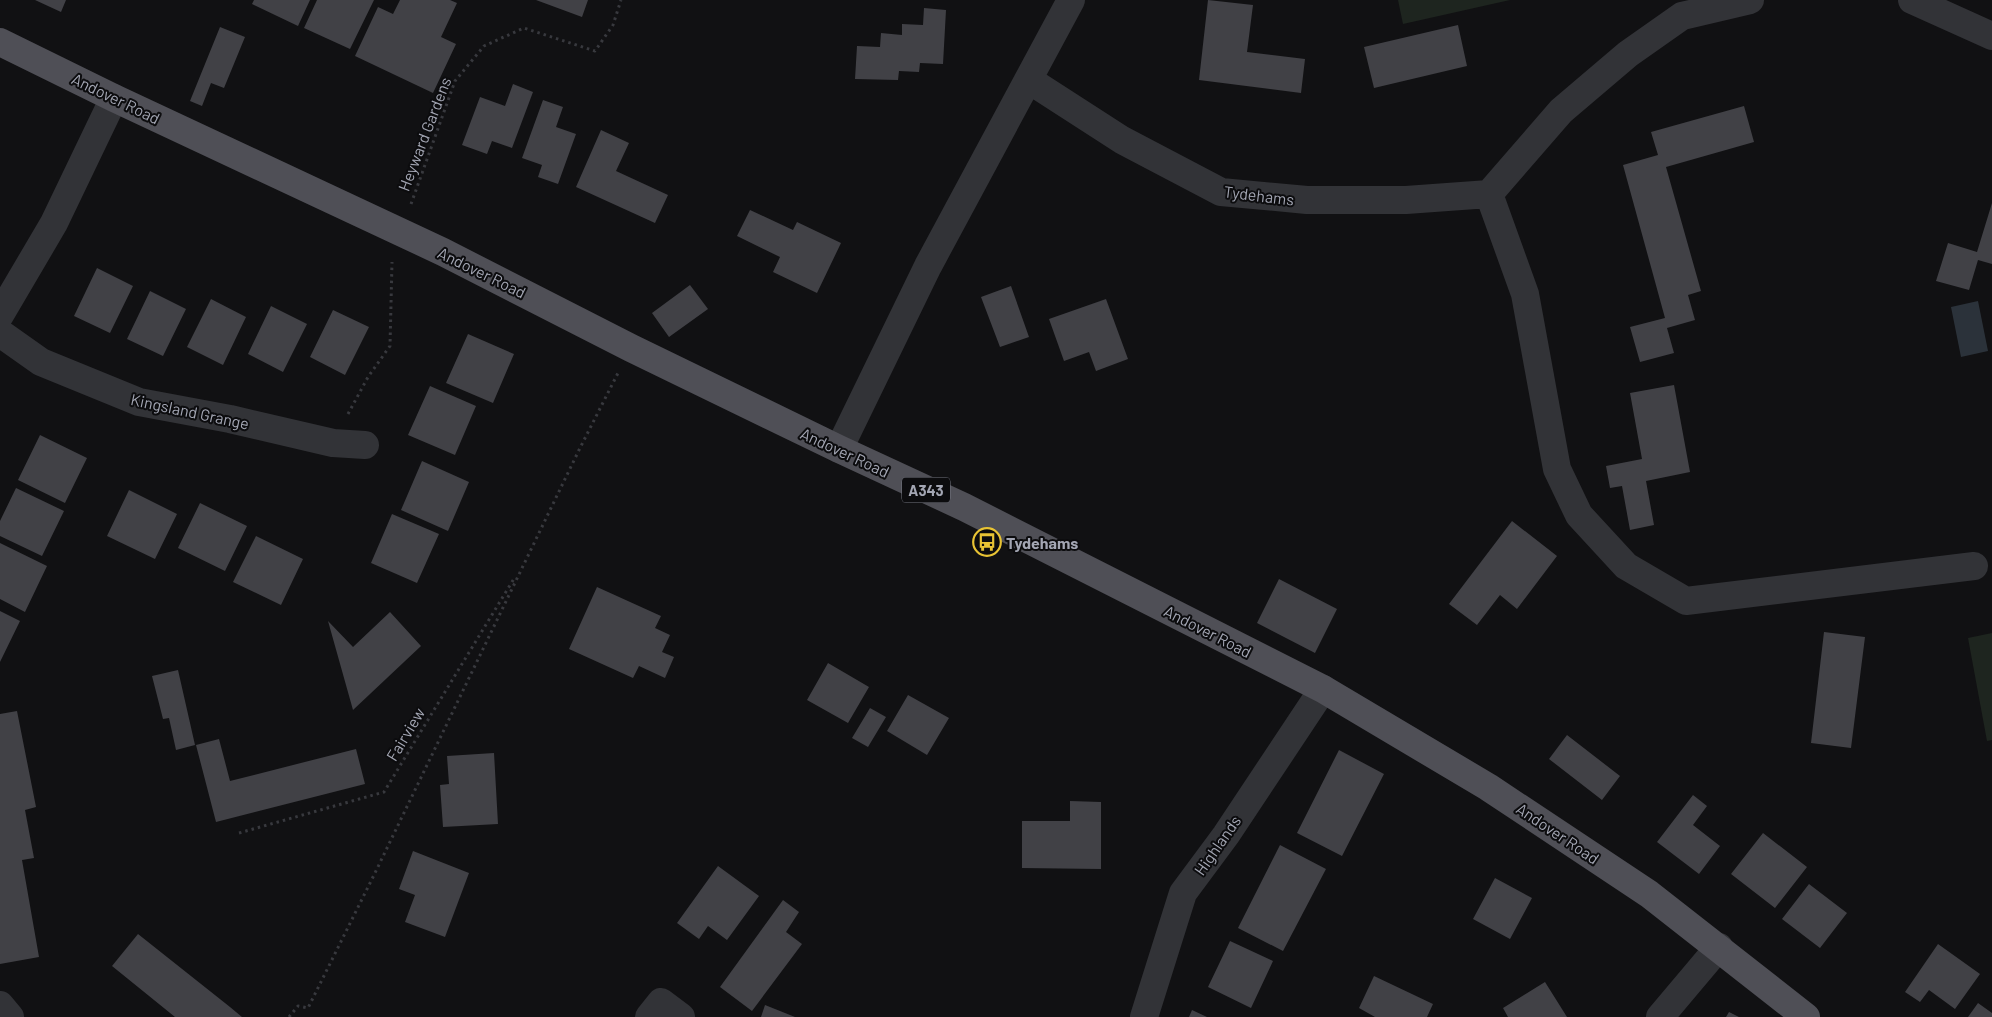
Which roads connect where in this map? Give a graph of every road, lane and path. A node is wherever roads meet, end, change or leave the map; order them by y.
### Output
1 (621, 0) edge
2 (1071, 0) edge
3 (1750, 0) edge
4 (1912, 0) edge
5 (1992, 36) edge
6 (0, 42) edge
7 (1029, 80) junction
8 (114, 98) junction
9 (1489, 194) junction
10 (396, 245) junction
11 (0, 315) edge
12 (0, 333) edge
13 (631, 348) junction
14 (333, 443) junction
15 (365, 445) dead end
16 (839, 450) junction
17 (525, 560) junction
18 (1974, 566) dead end
19 (1323, 688) junction
20 (239, 833) dead end
21 (1719, 947) junction
22 (0, 1005) edge
23 (10, 1017) edge
24 (290, 1017) edge
25 (650, 1017) edge
26 (681, 1017) edge
27 (1144, 1017) edge
28 (1660, 1017) edge
29 (1806, 1017) edge

1 - 10 path, Heyward Gardens
2 - 7 street
3 - 9 street
4 - 5 street
6 - 8 main road, Andover Road / A343
7 - 9 street, Tydehams
7 - 16 street
8 - 10 main road, Andover Road / A343
8 - 11 street
9 - 18 street
10 - 13 main road, Andover Road / A343
10 - 14 path
12 - 14 street, Kingsland Grange
13 - 16 main road, Andover Road / A343
13 - 17 path
14 - 15 street, Kingsland Grange
16 - 19 main road, Andover Road / A343
17 - 20 path, Fairview
17 - 24 path
19 - 21 main road, Andover Road / A343
19 - 27 street, Highlands
21 - 28 street
21 - 29 main road, Andover Road / A343
22 - 23 street
25 - 26 street

